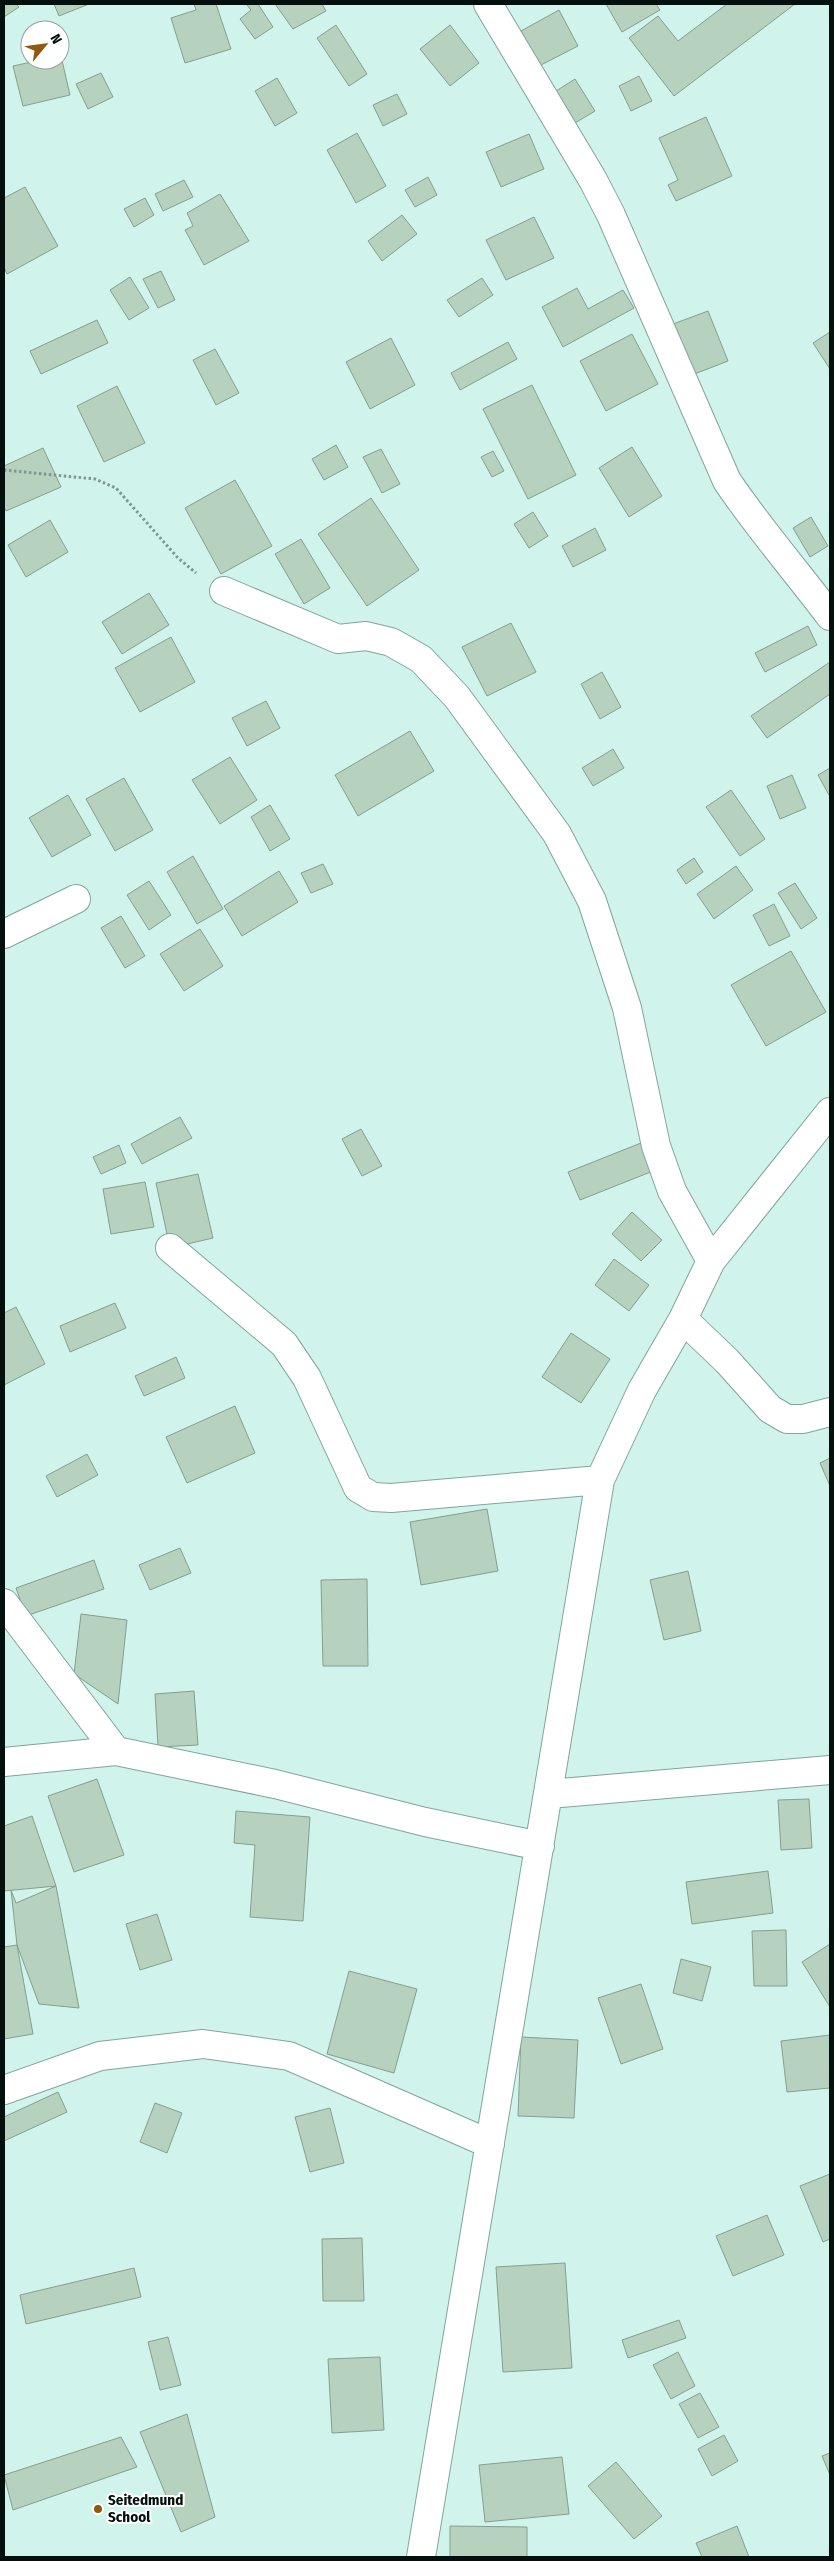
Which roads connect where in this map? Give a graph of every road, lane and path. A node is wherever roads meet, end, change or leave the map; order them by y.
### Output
1 (488, 4) edge
2 (4, 470) edge
3 (224, 591) joint
4 (830, 616) edge
5 (76, 900) dead end
6 (4, 934) edge
7 (830, 1112) edge
8 (170, 1248) dead end
9 (711, 1261) junction
10 (683, 1319) junction
11 (830, 1412) edge
12 (600, 1480) junction
13 (4, 1603) edge
14 (116, 1751) junction
15 (4, 1762) edge
16 (830, 1770) edge
17 (549, 1794) junction
18 (540, 1846) junction
19 (4, 2090) edge
20 (490, 2144) junction
21 (421, 2557) edge

1 - 4 street
2 - 3 path
3 - 9 street
5 - 6 street
7 - 9 street
8 - 12 street
9 - 10 street
10 - 11 street
10 - 12 street
12 - 17 street
13 - 14 street
14 - 15 street
14 - 18 street
16 - 17 street
17 - 18 street
18 - 20 street
19 - 20 street
20 - 21 street

